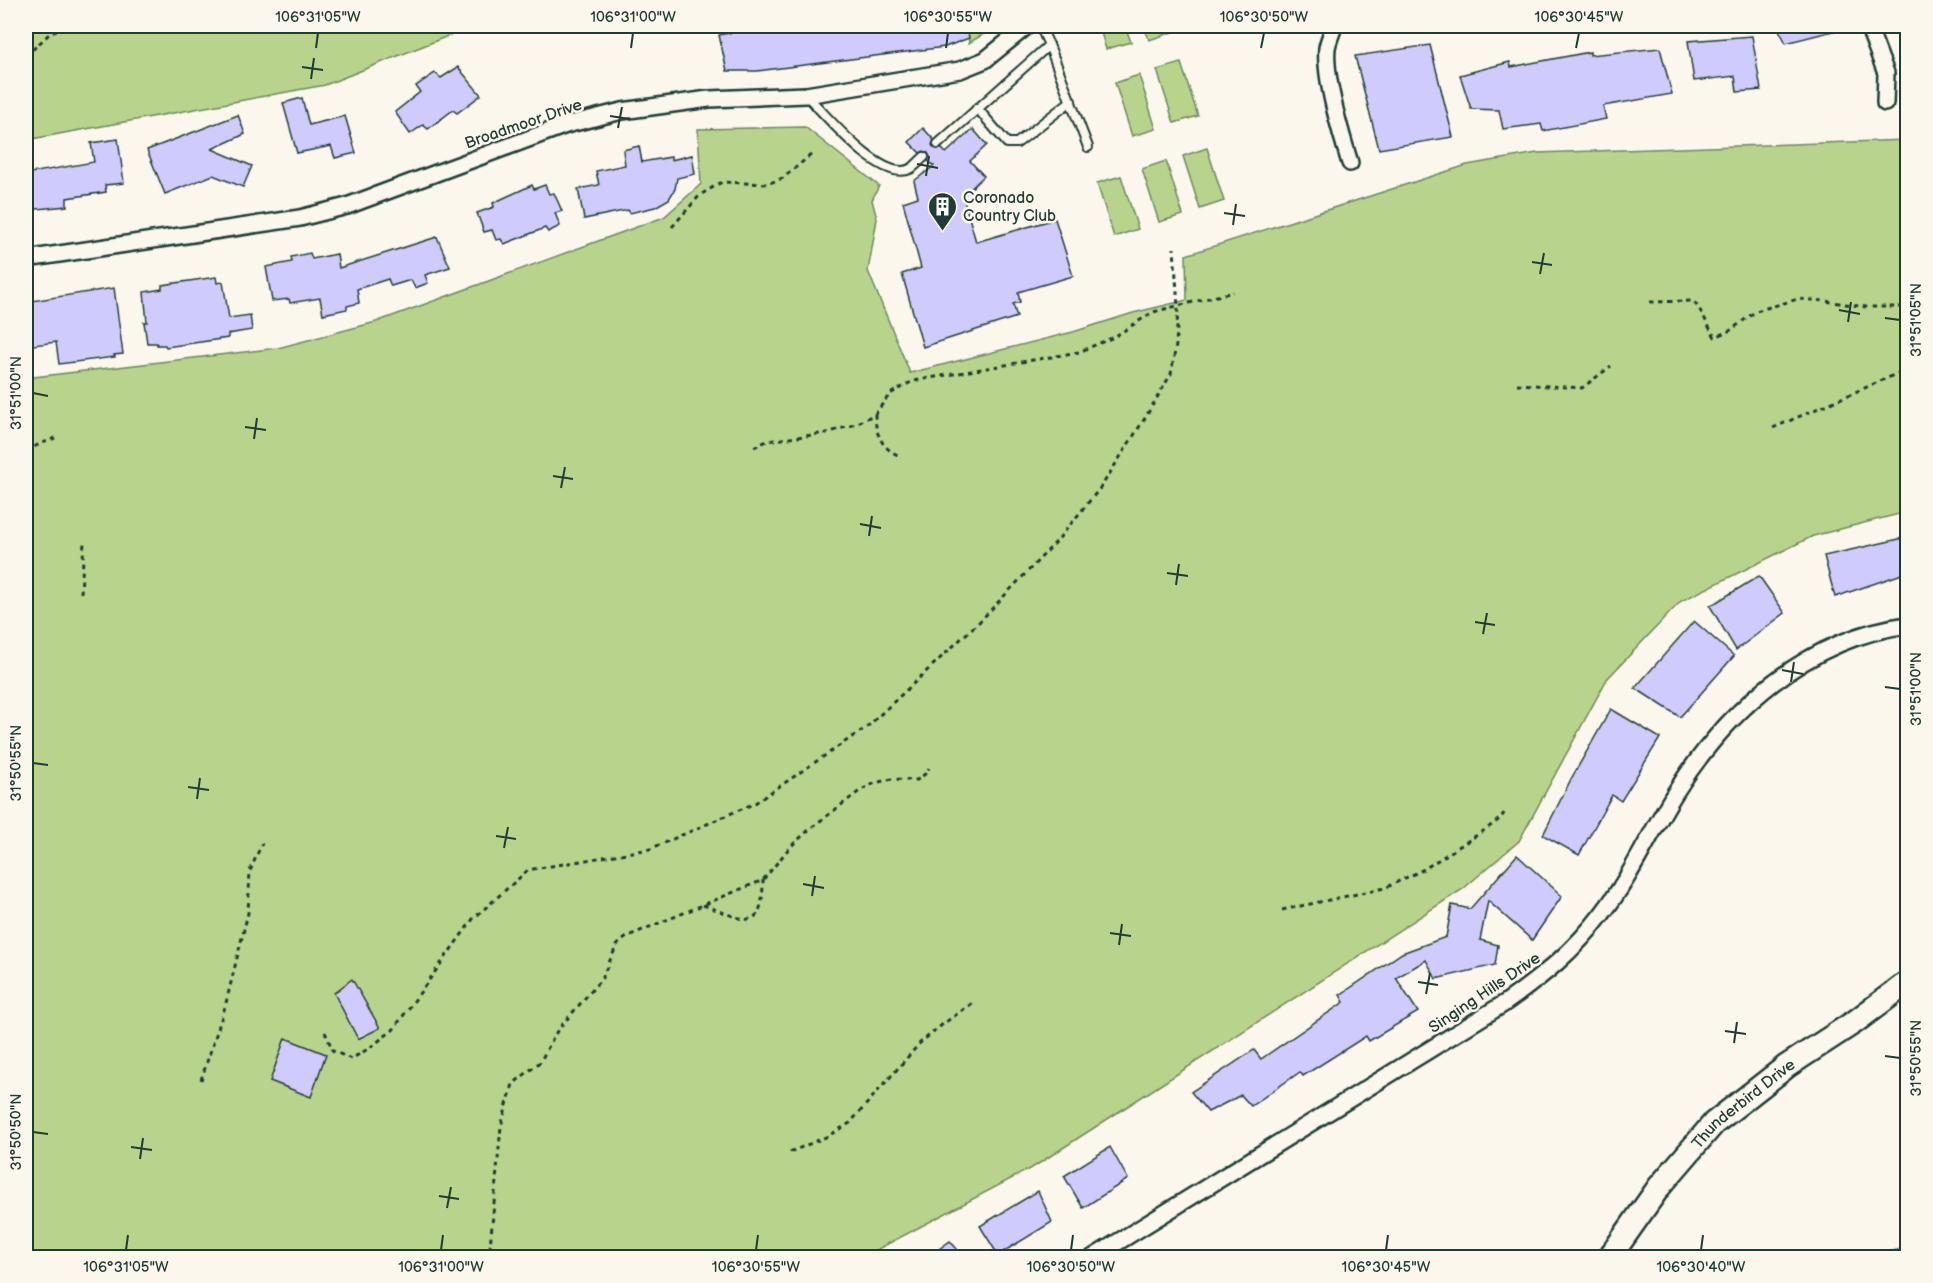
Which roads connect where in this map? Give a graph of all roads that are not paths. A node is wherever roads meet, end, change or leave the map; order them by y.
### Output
1 (1027, 26) edge
2 (1040, 26) edge
3 (1334, 26) edge
4 (1868, 26) edge
5 (1050, 45) junction
6 (806, 95) junction
7 (1071, 101) junction
8 (1885, 103) dead end
9 (977, 108) junction
10 (938, 144) dead end
11 (1088, 147) dead end
12 (924, 157) dead end
13 (1350, 164) dead end
14 (26, 259) edge
15 (1908, 626) edge
16 (1908, 982) edge
17 (1092, 1257) edge
18 (1610, 1257) edge

1 - 6 street, Broadmoor Drive
2 - 5 lane
3 - 13 street
4 - 8 street
5 - 7 lane
5 - 9 lane
6 - 12 lane
6 - 14 street, Broadmoor Drive
7 - 9 lane
7 - 11 lane
9 - 10 lane
15 - 17 street, Singing Hills Drive
16 - 18 street, Thunderbird Drive

